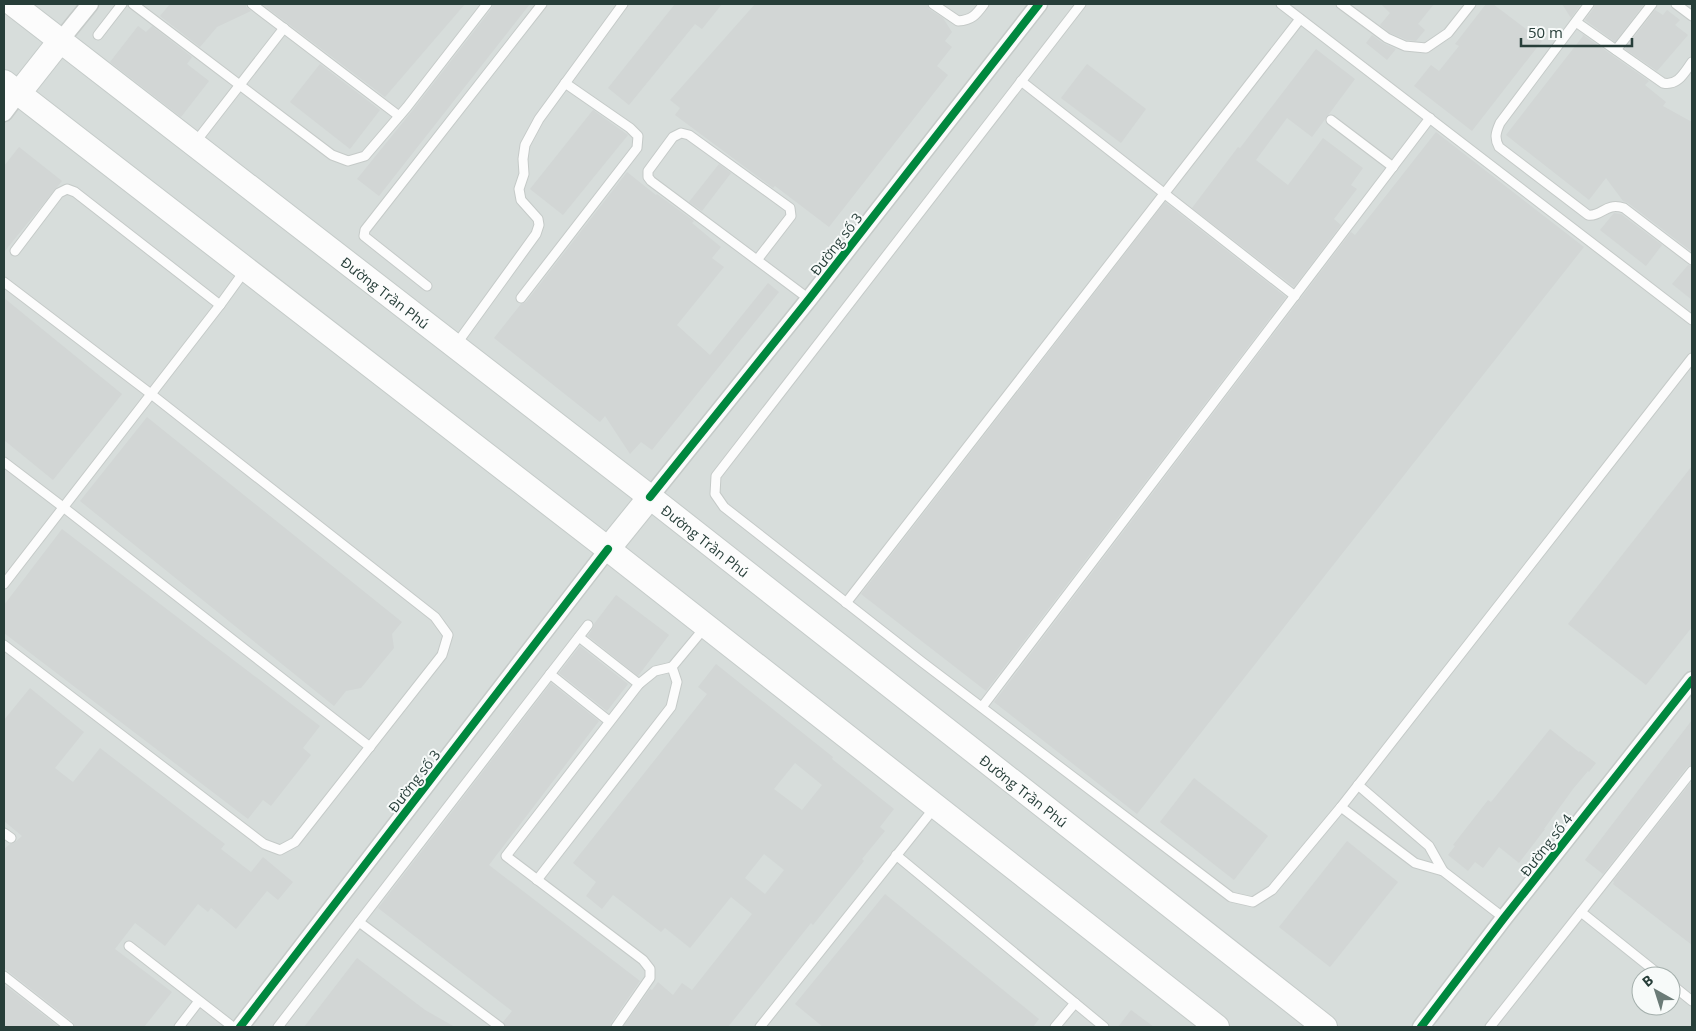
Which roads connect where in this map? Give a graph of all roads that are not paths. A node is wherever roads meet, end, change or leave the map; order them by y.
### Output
1 (13, 4) edge
2 (90, 4) edge
3 (122, 4) edge
4 (133, 4) edge
5 (252, 4) edge
6 (487, 4) edge
7 (542, 4) edge
8 (623, 4) edge
9 (934, 4) edge
10 (984, 4) edge
11 (1039, 4) edge
12 (1081, 4) edge
13 (1281, 4) edge
14 (1341, 4) edge
15 (1471, 4) edge
16 (1589, 4) edge
17 (1652, 4) edge
18 (1676, 4) edge
19 (1692, 16) edge
20 (1300, 19) junction
21 (1576, 22) junction
22 (284, 28) junction
23 (98, 35) dead end
24 (60, 41) junction
25 (1616, 50) junction
26 (1692, 62) edge
27 (1021, 81) junction
28 (565, 83) junction
29 (240, 85) junction
30 (11, 88) edge
31 (4, 113) edge
32 (399, 116) junction
33 (1430, 118) junction
34 (1331, 120) dead end
35 (194, 144) junction
36 (1393, 167) junction
37 (1165, 193) junction
38 (14, 250) dead end
39 (757, 260) junction
40 (1692, 260) edge
41 (246, 269) junction
42 (4, 282) edge
43 (427, 286) dead end
44 (1295, 296) junction
45 (521, 298) dead end
46 (809, 299) junction
47 (220, 305) junction
48 (1692, 320) edge
49 (455, 346) junction
50 (1692, 358) edge
51 (151, 394) junction
52 (4, 462) edge
53 (650, 497) junction
54 (63, 507) junction
55 (608, 549) junction
56 (4, 584) edge
57 (846, 603) junction
58 (588, 625) dead end
59 (706, 626) junction
60 (579, 637) junction
61 (4, 645) edge
62 (672, 667) junction
63 (550, 674) junction
64 (1692, 680) edge
65 (639, 684) junction
66 (982, 708) junction
67 (610, 721) junction
68 (370, 747) junction
69 (1692, 771) edge
70 (1358, 785) junction
71 (936, 806) junction
72 (1341, 807) junction
73 (896, 855) junction
74 (1443, 871) junction
75 (537, 880) junction
76 (1581, 912) junction
77 (1504, 918) junction
78 (359, 922) junction
79 (129, 946) dead end
80 (1648, 966) edge
81 (4, 976) edge
82 (1681, 992) edge
83 (198, 1000) junction
84 (1692, 1001) edge
85 (1075, 1004) junction
86 (69, 1027) edge
87 (178, 1027) edge
88 (233, 1027) edge
89 (240, 1027) edge
90 (278, 1027) edge
91 (500, 1027) edge
92 (616, 1027) edge
93 (760, 1027) edge
94 (1055, 1027) edge
95 (1104, 1027) edge
96 (1217, 1027) edge
97 (1325, 1027) edge
98 (1421, 1027) edge
99 (1490, 1027) edge

1 - 24 main road, Đường Trần Phú
2 - 24 street
3 - 23 lane
4 - 29 lane
5 - 22 lane
6 - 32 lane
7 - 43 lane
8 - 28 lane
9 - 10 lane
11 - 46 street, Đường số 3
12 - 27 lane
13 - 20 lane
14 - 15 lane
16 - 21 lane
17 - 25 lane
18 - 19 lane
20 - 33 lane
20 - 37 lane
21 - 25 lane
21 - 40 lane
22 - 29 lane
22 - 32 lane
24 - 30 main road
24 - 35 main road, Đường Trần Phú
25 - 26 lane
27 - 37 lane
27 - 57 lane
28 - 45 lane
28 - 49 lane
29 - 32 lane
29 - 35 lane
30 - 31 street
30 - 41 main road
33 - 36 lane
33 - 48 lane
34 - 36 lane
35 - 49 main road, Đường Trần Phú
36 - 44 lane
37 - 44 lane
37 - 57 lane
38 - 47 lane
39 - 39 lane
39 - 46 lane
41 - 47 lane
41 - 55 main road
42 - 51 lane
44 - 66 lane
46 - 53 street, Đường số 3
47 - 51 lane
49 - 53 main road, Đường Trần Phú
50 - 70 lane
51 - 54 lane
51 - 68 lane
52 - 54 lane
53 - 55 main road
53 - 97 main road, Đường Trần Phú
54 - 56 lane
54 - 68 lane
55 - 59 main road
55 - 89 street, Đường số 3
57 - 66 lane
58 - 60 lane
59 - 62 lane
59 - 71 main road
60 - 63 lane
60 - 65 lane
61 - 68 lane
62 - 65 lane
62 - 75 lane
63 - 67 lane
63 - 78 lane
64 - 77 street, Đường số 4
65 - 67 lane
66 - 72 lane
67 - 75 lane
69 - 76 lane
70 - 72 lane
70 - 74 lane
71 - 73 lane
71 - 96 main road
72 - 74 lane
73 - 85 lane
73 - 93 lane
74 - 77 lane
75 - 92 lane
76 - 80 lane
76 - 99 lane
77 - 98 street, Đường số 4
78 - 90 lane
78 - 91 lane
79 - 83 lane
81 - 86 lane
82 - 84 lane
83 - 87 lane
83 - 88 lane
85 - 94 lane
85 - 95 lane

